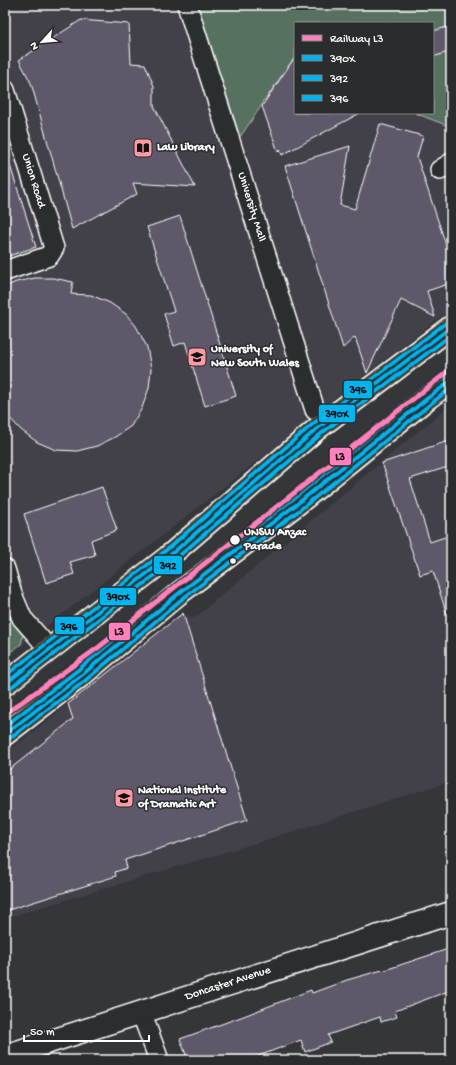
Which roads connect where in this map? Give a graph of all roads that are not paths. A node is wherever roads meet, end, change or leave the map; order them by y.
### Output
1 (187, 5) edge
2 (5, 90) edge
3 (5, 271) edge
4 (451, 327) edge
5 (451, 338) edge
6 (418, 351) junction
7 (451, 381) edge
8 (315, 410) dead end
9 (5, 569) edge
10 (50, 650) junction
11 (5, 684) edge
12 (5, 734) edge
13 (451, 913) edge
14 (141, 1012) junction
15 (5, 1056) edge
16 (159, 1060) edge

1 - 8 street, University Mall
2 - 3 street, Union Road
4 - 6 main road
5 - 6 street
6 - 10 main road
7 - 12 main road
9 - 10 street
10 - 11 main road
13 - 14 street, Doncaster Avenue
14 - 15 street, Doncaster Avenue
14 - 16 street

